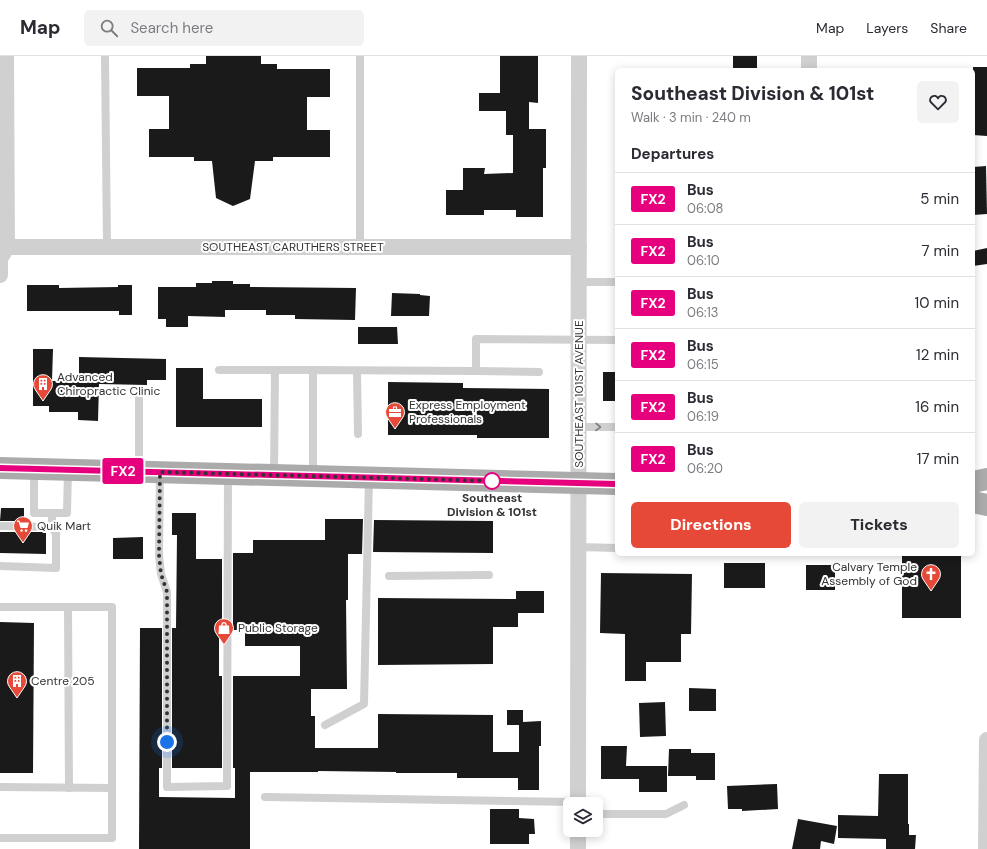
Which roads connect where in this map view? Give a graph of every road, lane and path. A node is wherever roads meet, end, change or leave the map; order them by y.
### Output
1 (6, 56) edge
2 (106, 56) edge
3 (360, 56) edge
4 (579, 56) edge
5 (809, 56) edge
6 (809, 68) edge
7 (3, 171) edge
8 (8, 247) junction
9 (107, 247) junction
10 (360, 247) junction
11 (579, 247) junction
12 (0, 275) edge
13 (579, 282) junction
14 (615, 282) edge
15 (579, 339) junction
16 (615, 340) edge
17 (219, 370) dead end
18 (275, 370) junction
19 (313, 370) junction
20 (357, 371) junction
21 (476, 371) junction
22 (539, 372) dead end
23 (139, 398) dead end
24 (579, 427) junction
25 (615, 427) edge
26 (358, 434) dead end
27 (0, 468) edge
28 (34, 469) junction
29 (68, 470) junction
30 (149, 472) junction
31 (228, 474) junction
32 (274, 475) junction
33 (313, 476) junction
34 (369, 477) junction
35 (987, 479) edge
36 (975, 482) edge
37 (579, 483) junction
38 (615, 484) edge
39 (975, 502) edge
40 (987, 505) edge
41 (52, 513) junction
42 (0, 526) edge
43 (52, 527) junction
44 (578, 547) junction
45 (615, 548) edge
46 (0, 566) edge
47 (489, 575) dead end
48 (389, 576) dead end
49 (0, 607) edge
50 (68, 607) junction
51 (325, 725) dead end
52 (987, 740) edge
53 (0, 787) edge
54 (69, 788) junction
55 (112, 788) junction
56 (265, 797) dead end
57 (578, 797) edge
58 (563, 803) edge
59 (684, 806) dead end
60 (603, 814) edge
61 (578, 837) edge
62 (0, 838) edge
63 (578, 849) edge
64 (986, 849) edge

1 - 7 street
2 - 9 lane
3 - 10 lane
4 - 11 street, SOUTHEAST 101ST AVENUE
5 - 6 street
7 - 8 street
8 - 9 street, SOUTHEAST CARUTHERS STREET
8 - 12 street
9 - 10 street, SOUTHEAST CARUTHERS STREET
10 - 11 street, SOUTHEAST CARUTHERS STREET
11 - 13 street, SOUTHEAST 101ST AVENUE
13 - 14 lane
13 - 15 street, SOUTHEAST 101ST AVENUE
15 - 16 lane
15 - 21 lane
15 - 24 street, SOUTHEAST 101ST AVENUE
17 - 18 lane
18 - 19 lane
18 - 32 lane
19 - 20 lane
19 - 33 lane
20 - 21 lane
20 - 26 lane
21 - 22 lane
23 - 30 lane
24 -> 25 lane
24 - 37 street, SOUTHEAST 101ST AVENUE
27 - 28 main road
28 - 29 main road
28 - 41 lane
29 - 30 main road
29 - 41 lane
30 - 31 main road
30 - 31 lane
31 - 32 main road
32 - 33 main road
33 - 34 main road
34 - 37 main road
34 - 51 lane
35 - 36 main road
37 - 38 main road
37 - 44 street, SOUTHEAST 101ST AVENUE
39 - 40 main road
41 - 43 lane
42 - 43 lane
43 - 46 lane
44 - 45 lane
44 - 57 street, SOUTHEAST 101ST AVENUE
47 - 48 lane
49 - 50 lane
50 - 54 lane
50 - 55 lane
52 - 64 street
53 - 54 lane
54 - 55 lane
55 - 62 lane
56 - 58 lane
59 - 60 lane
61 - 63 street

